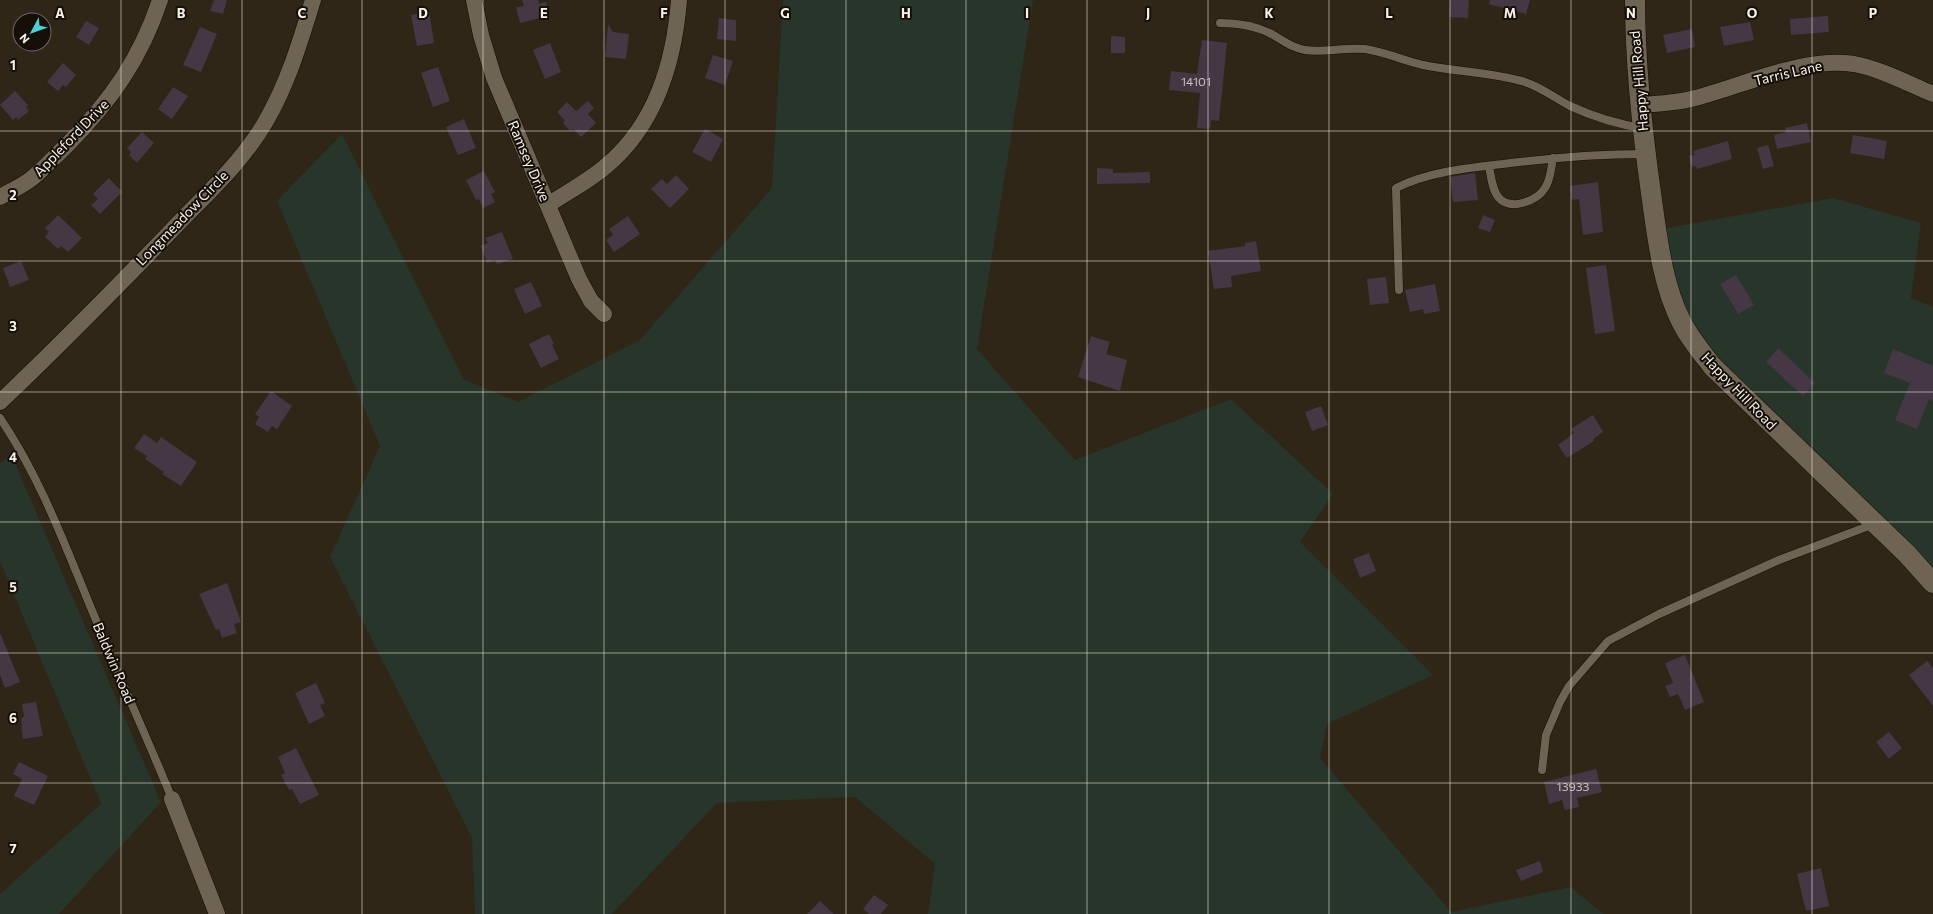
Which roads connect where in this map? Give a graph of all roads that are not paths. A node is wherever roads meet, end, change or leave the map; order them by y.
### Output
1 (160, 0) edge
2 (313, 0) edge
3 (474, 0) edge
4 (679, 0) edge
5 (1635, 0) edge
6 (1220, 23) dead end
7 (1933, 94) edge
8 (1640, 105) junction
9 (1643, 128) junction
10 (1646, 154) junction
11 (1553, 158) junction
12 (1489, 166) junction
13 (0, 197) edge
14 (548, 205) junction
15 (1399, 290) dead end
16 (604, 314) dead end
17 (0, 402) edge
18 (0, 418) edge
19 (1875, 523) junction
20 (1933, 583) edge
21 (1542, 770) dead end
22 (172, 799) joint
23 (217, 914) edge

1 - 13 street, Appleford Drive
2 - 17 street, Longmeadow Circle
3 - 14 street, Ramsey Drive
4 - 14 street
5 - 8 street, Happy Hill Road
6 - 9 lane
7 - 8 street, Tarris Lane
8 - 9 street, Happy Hill Road
9 - 10 street, Happy Hill Road
10 - 11 lane
10 - 19 street, Happy Hill Road
11 - 12 lane
11 - 12 lane
12 - 15 lane
14 - 16 street, Ramsey Drive
18 - 22 lane, Baldwin Road
19 - 20 street, Happy Hill Road
19 - 21 lane
22 - 23 street, Baldwin Road

